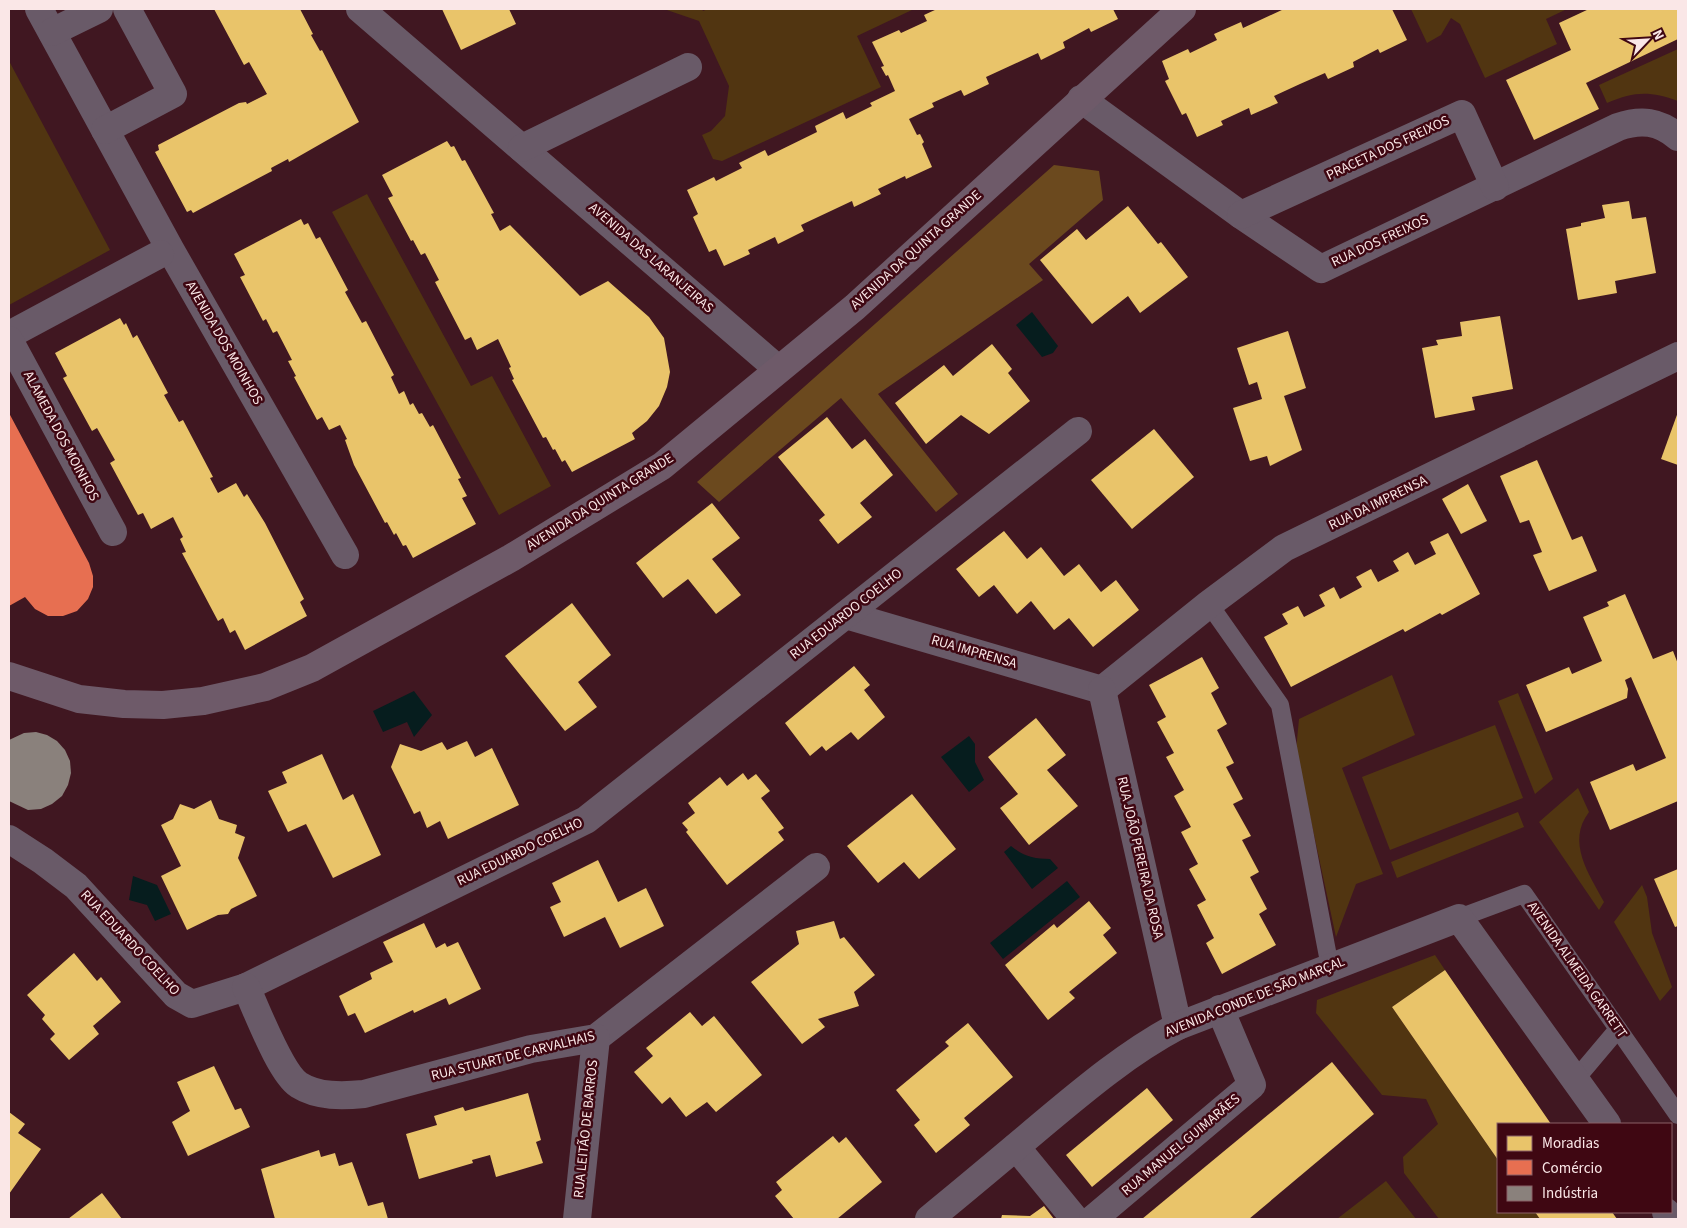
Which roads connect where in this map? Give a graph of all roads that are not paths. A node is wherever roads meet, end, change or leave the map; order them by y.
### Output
1 (39, 9) edge
2 (99, 9) edge
3 (127, 9) edge
4 (360, 9) edge
5 (1182, 9) edge
6 (52, 32) junction
7 (688, 67) dead end
8 (1081, 99) junction
9 (105, 130) junction
10 (1678, 137) edge
11 (522, 148) junction
12 (1495, 187) junction
13 (1241, 215) junction
14 (160, 254) dead end
15 (9, 335) edge
16 (9, 340) edge
17 (1678, 356) edge
18 (778, 369) junction
19 (1078, 431) dead end
20 (113, 532) dead end
21 (344, 555) dead end
22 (1209, 604) junction
23 (846, 615) junction
24 (9, 676) edge
25 (1102, 690) junction
26 (9, 840) edge
27 (816, 867) dead end
28 (1459, 918) junction
29 (1330, 967) junction
30 (246, 987) junction
31 (1220, 1010) junction
32 (1178, 1026) junction
33 (1618, 1029) junction
34 (596, 1038) junction
35 (1576, 1080) junction
36 (1678, 1115) edge
37 (1606, 1123) edge
38 (1016, 1147) junction
39 (577, 1219) edge
40 (929, 1219) edge
41 (1075, 1219) edge
42 (1093, 1219) edge

1 - 6 street, AVENIDA DOS MOINHOS
2 - 6 street
3 - 9 street
4 - 11 street, AVENIDA DAS LARANJEIRAS
5 - 8 street, AVENIDA DA QUINTA GRANDE
6 - 9 street, AVENIDA DOS MOINHOS
7 - 11 street
8 - 13 street, RUA DOS FREIXOS
8 - 18 street, AVENIDA DA QUINTA GRANDE
9 - 21 street, AVENIDA DOS MOINHOS
10 - 12 street, RUA DOS FREIXOS
11 - 18 street, AVENIDA DAS LARANJEIRAS
12 - 13 street, RUA DOS FREIXOS
12 - 13 street, PRACETA DOS FREIXOS
14 - 15 street
16 - 20 street, ALAMEDA DOS MOINHOS
17 - 22 street, RUA DA IMPRENSA
18 - 24 street, AVENIDA DA QUINTA GRANDE
19 - 23 street, RUA EDUARDO COELHO
22 - 25 street, RUA DA IMPRENSA
22 - 29 lane
23 - 25 street, RUA IMPRENSA
23 - 30 street, RUA EDUARDO COELHO
25 - 32 street, RUA JOÃO PEREIRA DA ROSA
26 - 30 street, RUA EDUARDO COELHO
27 - 34 street, RUA STUART DE CARVALHAIS
28 - 29 street, AVENIDA CONDE DE SÃO MARÇAL
28 - 33 lane, AVENIDA ALMEIDA GARRETT
28 - 35 street
29 - 31 street, AVENIDA CONDE DE SÃO MARÇAL
30 - 34 street, RUA STUART DE CARVALHAIS
31 - 32 street, AVENIDA CONDE DE SÃO MARÇAL
31 - 42 street, RUA MANUEL GUIMARÃES
32 - 38 street, AVENIDA CONDE DE SÃO MARÇAL
33 - 35 lane
33 - 36 lane, AVENIDA ALMEIDA GARRETT
34 - 39 street, RUA LEITÃO DE BARROS
35 - 37 street
38 - 40 street, AVENIDA CONDE DE SÃO MARÇAL
38 - 41 street

